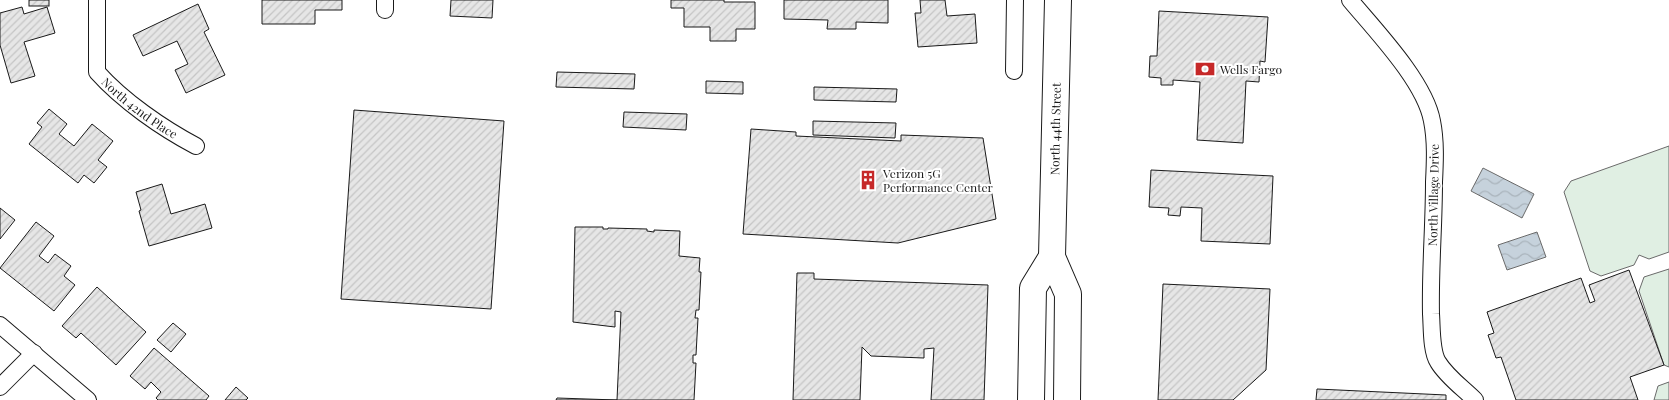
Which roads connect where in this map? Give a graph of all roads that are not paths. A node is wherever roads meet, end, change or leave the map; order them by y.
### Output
1 (97, 0) edge
2 (1015, 0) edge
3 (1058, 0) edge
4 (1350, 0) edge
5 (1014, 71) dead end
6 (196, 146) dead end
7 (1052, 257) junction
8 (0, 325) edge
9 (34, 353) junction
10 (0, 387) edge
11 (88, 400) edge
12 (1031, 400) edge
13 (1067, 400) edge
14 (1475, 400) edge

1 - 6 street, North 42nd Place
2 - 5 street
3 - 7 main road, North 44th Street
4 - 14 street, North Village Drive
7 - 12 main road
7 - 13 main road, North 44th Street
8 - 9 street
9 - 10 street
9 - 11 street

